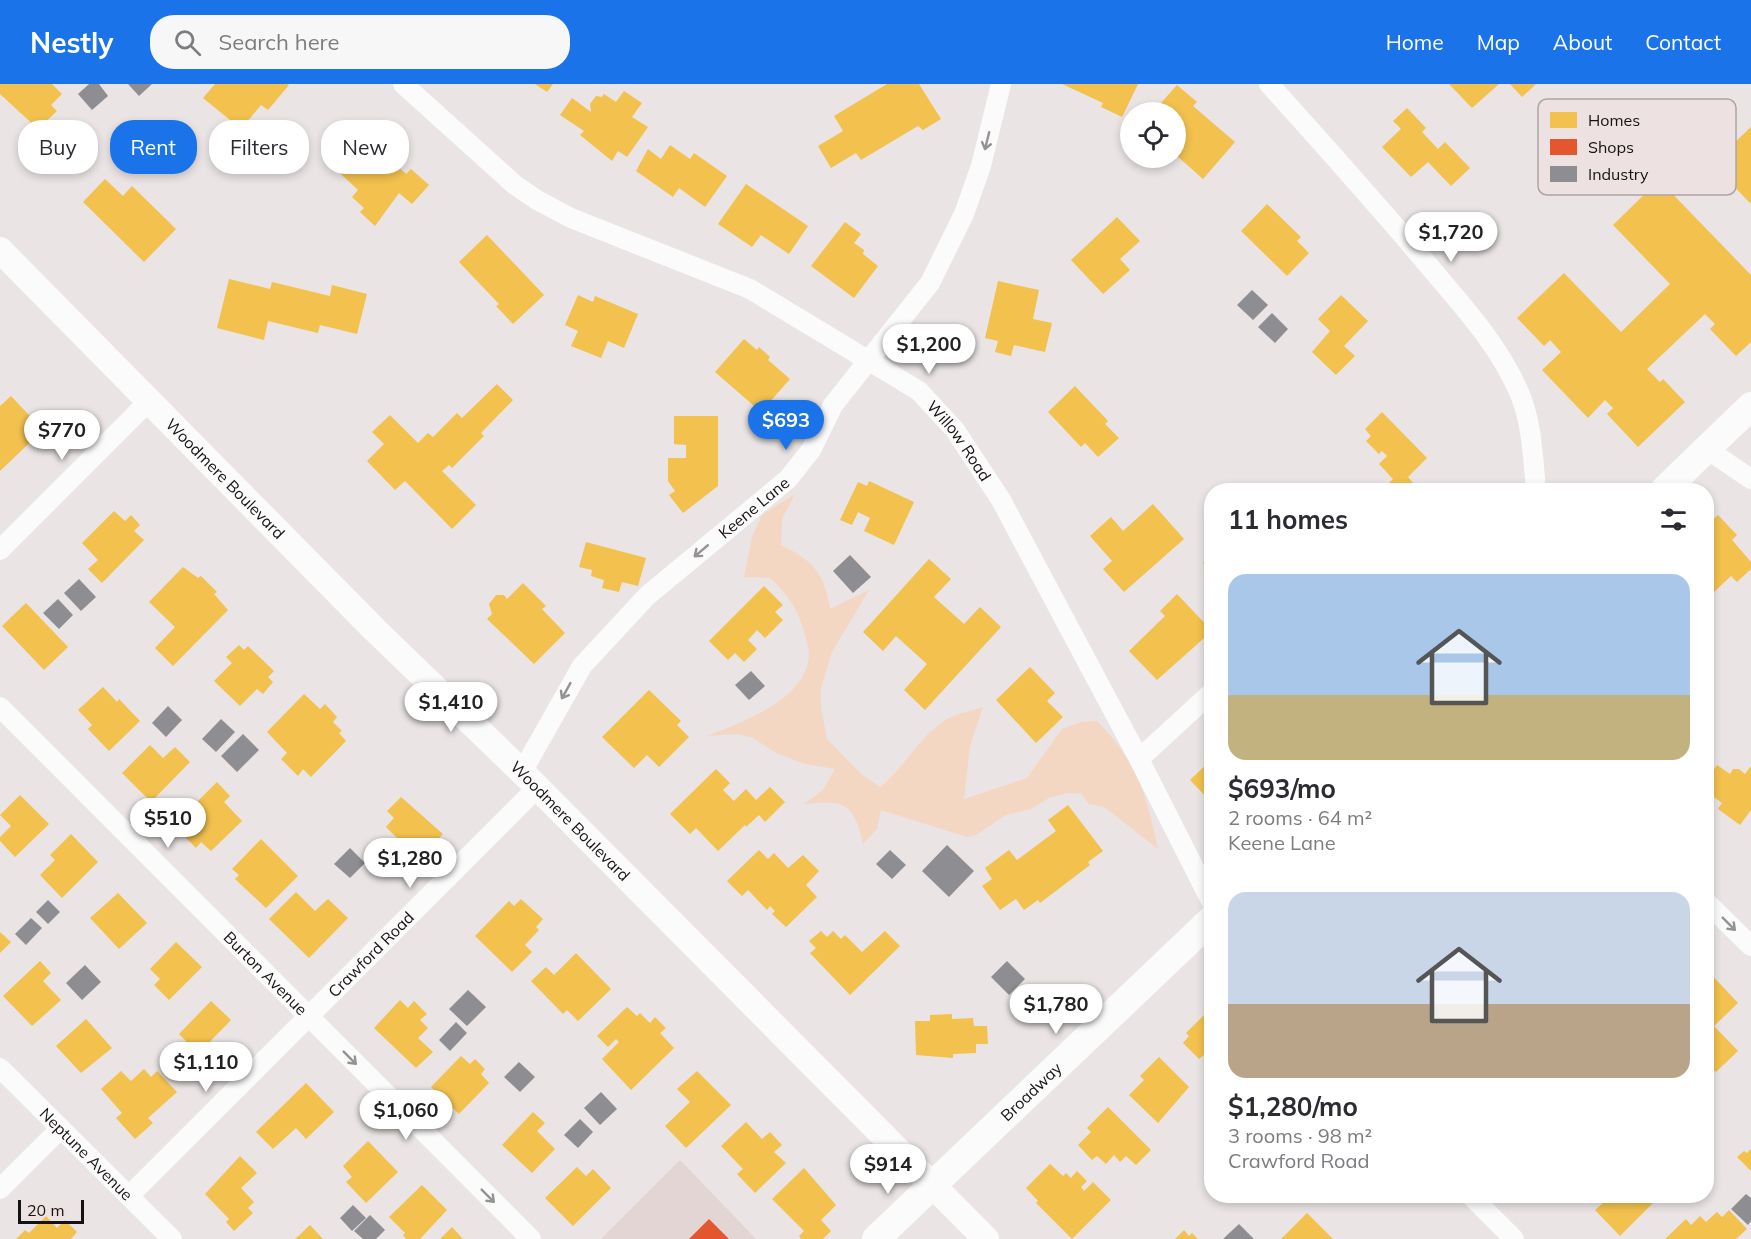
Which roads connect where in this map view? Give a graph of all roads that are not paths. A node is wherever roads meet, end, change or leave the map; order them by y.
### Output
1 (403, 84) edge
2 (1001, 84) edge
3 (1269, 84) edge
4 (0, 250) edge
5 (870, 360) junction
6 (150, 400) junction
7 (1751, 406) edge
8 (1708, 450) junction
9 (1751, 479) edge
10 (1535, 483) edge
11 (1672, 483) edge
12 (0, 550) edge
13 (1204, 699) edge
14 (0, 707) edge
15 (1139, 759) junction
16 (530, 780) junction
17 (1204, 887) edge
18 (1714, 910) edge
19 (1204, 927) edge
20 (1751, 946) edge
21 (309, 1017) junction
22 (0, 1068) edge
23 (60, 1129) junction
24 (933, 1185) junction
25 (0, 1189) edge
26 (129, 1196) junction
27 (1478, 1203) edge
28 (172, 1239) edge
29 (531, 1239) edge
30 (876, 1239) edge
31 (986, 1239) edge
32 (1514, 1239) edge

1 - 5 street, Willow Road
2 -> 5 street, Keene Lane
3 - 10 street
4 - 6 street, Woodmere Boulevard
5 - 15 street, Willow Road
5 -> 16 street, Keene Lane
6 - 12 street
6 - 16 street, Woodmere Boulevard
7 - 8 main road
8 - 9 street
8 - 11 main road
13 - 15 street
14 - 21 street, Burton Avenue
15 - 17 street, Willow Road
16 - 21 street, Crawford Road
16 - 24 street, Woodmere Boulevard
18 -> 20 street
19 - 24 main road, Broadway
21 - 26 street, Crawford Road
21 -> 29 street, Burton Avenue
22 - 23 street, Neptune Avenue
23 - 25 street
23 - 26 street, Neptune Avenue
24 - 30 main road, Broadway
24 - 31 street, Woodmere Boulevard
26 - 28 street, Neptune Avenue
27 - 32 street

